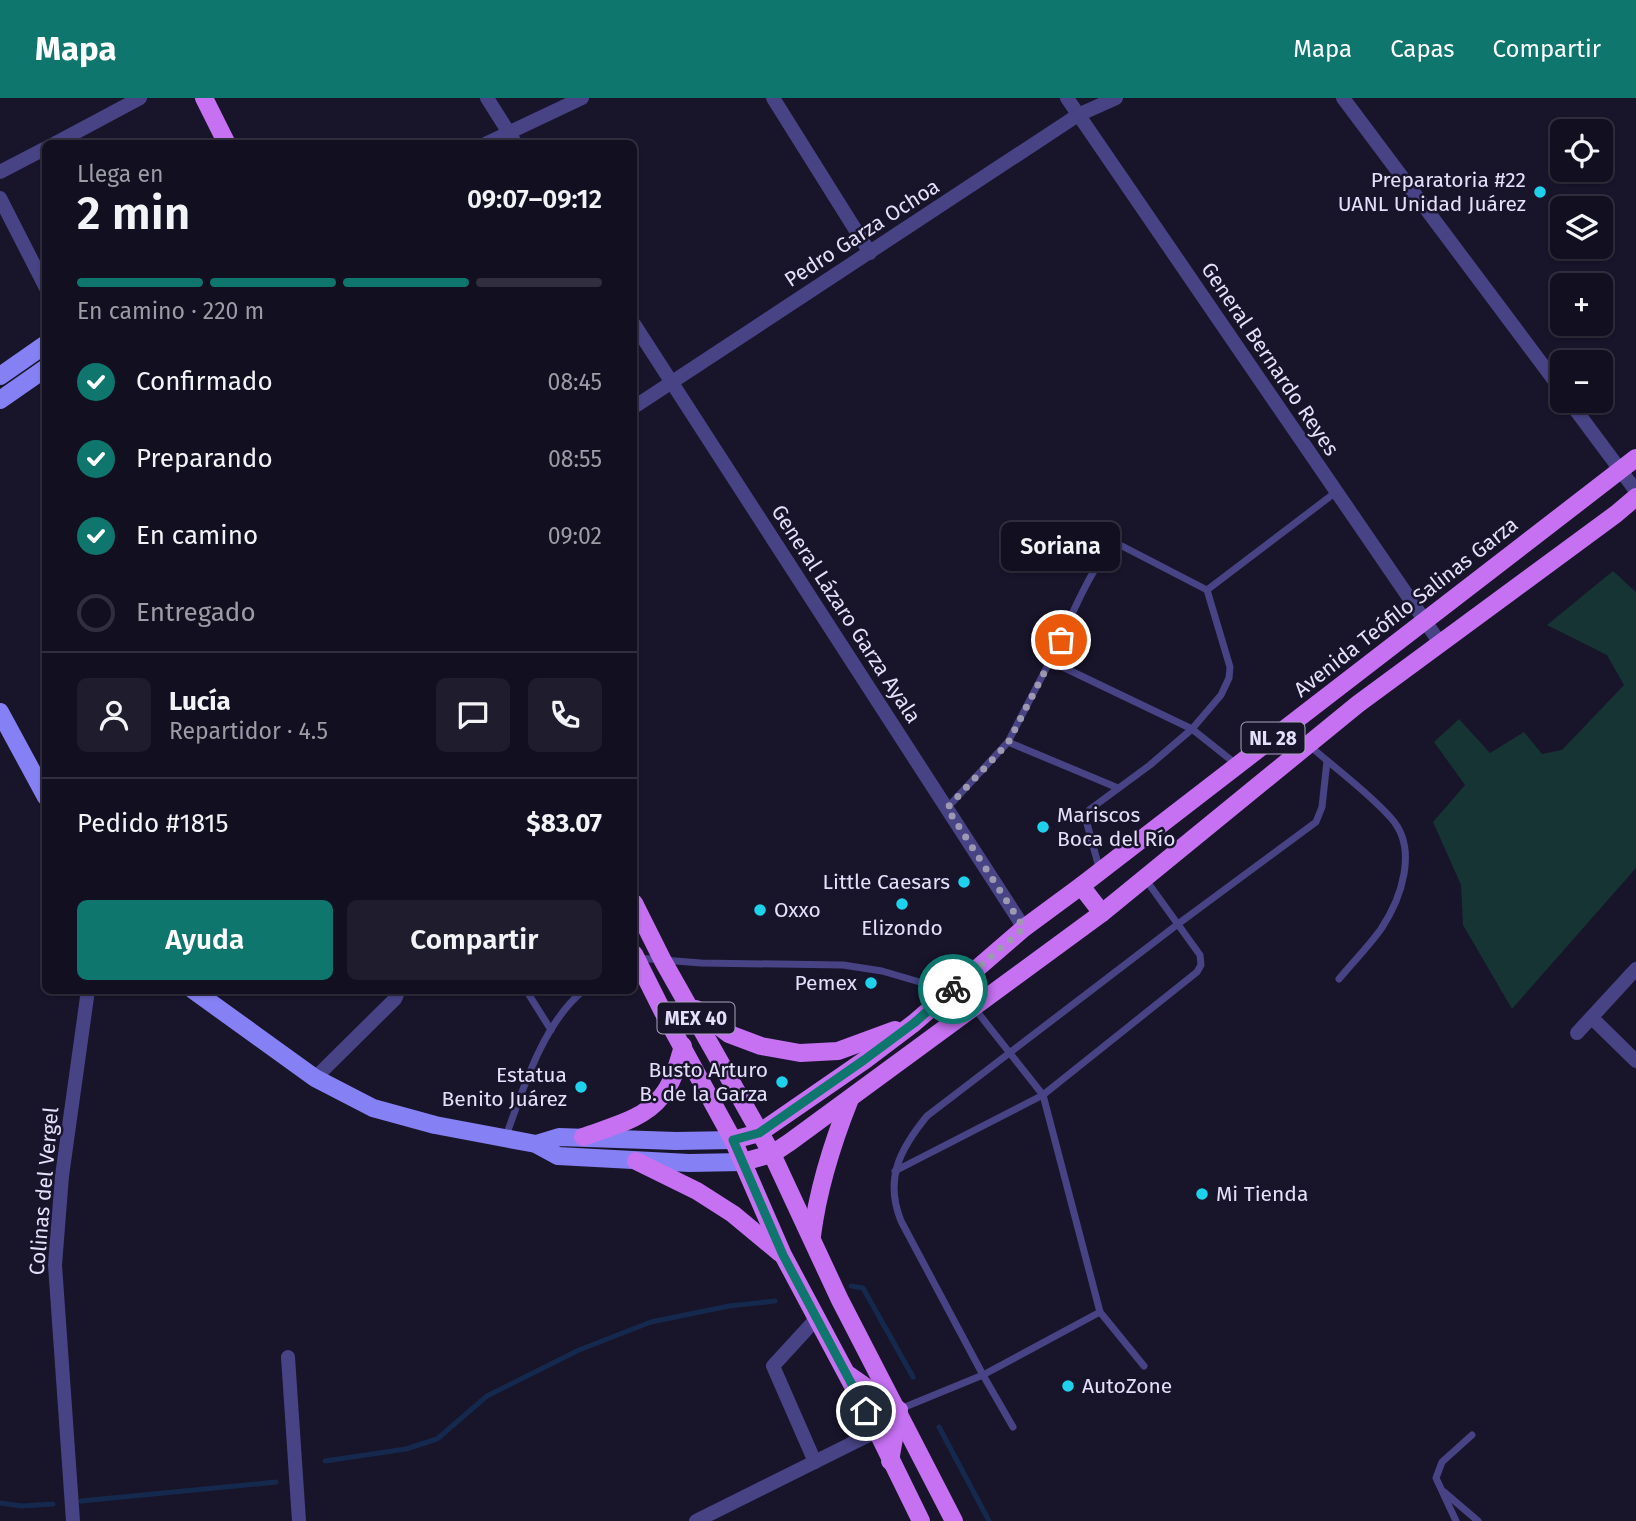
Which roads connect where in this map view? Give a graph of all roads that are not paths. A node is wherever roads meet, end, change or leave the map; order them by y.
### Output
1 (140, 98) edge
2 (204, 98) edge
3 (487, 98) edge
4 (582, 98) edge
5 (774, 98) edge
6 (1067, 98) edge
7 (1116, 98) edge
8 (1343, 98) edge
9 (1078, 115) junction
10 (513, 138) edge
11 (61, 140) edge
12 (225, 140) edge
13 (42, 150) edge
14 (0, 172) edge
15 (0, 198) edge
16 (870, 253) junction
17 (42, 280) edge
18 (637, 329) edge
19 (42, 347) edge
20 (42, 371) edge
21 (1550, 375) edge
22 (0, 376) edge
23 (672, 383) junction
24 (0, 400) edge
25 (637, 405) edge
26 (1578, 413) edge
27 (1636, 458) edge
28 (1621, 470) junction
29 (1636, 491) edge
30 (1336, 492) junction
31 (1636, 497) edge
32 (1636, 507) edge
33 (1616, 514) junction
34 (1207, 590) junction
35 (1424, 622) junction
36 (1440, 643) junction
37 (1050, 661) junction
38 (1, 715) edge
39 (1192, 729) junction
40 (1008, 743) junction
41 (1309, 745) junction
42 (1327, 761) junction
43 (1238, 766) junction
44 (1118, 788) junction
45 (42, 790) edge
46 (947, 808) junction
47 (1100, 872) junction
48 (1145, 879) junction
49 (1081, 886) junction
50 (637, 909) edge
51 (1102, 913) junction
52 (1178, 924) junction
53 (1024, 928) junction
54 (637, 957) edge
55 (663, 961) junction
56 (637, 963) edge
57 (1636, 969) edge
58 (1339, 979) dead end
59 (950, 991) junction
60 (87, 994) edge
61 (198, 994) edge
62 (397, 994) edge
63 (528, 994) edge
64 (574, 994) edge
65 (688, 1003) junction
66 (975, 1008) junction
67 (1592, 1018) junction
68 (914, 1023) junction
69 (551, 1030) junction
70 (1577, 1033) dead end
71 (683, 1046) junction
72 (1009, 1052) junction
73 (1636, 1061) edge
74 (315, 1078) junction
75 (1043, 1095) junction
76 (850, 1099) junction
77 (759, 1133) junction
78 (583, 1137) junction
79 (505, 1139) junction
80 (733, 1140) junction
81 (536, 1144) junction
82 (772, 1154) junction
83 (636, 1161) junction
84 (744, 1162) junction
85 (894, 1172) junction
86 (812, 1236) junction
87 (783, 1255) junction
88 (1100, 1312) junction
89 (817, 1318) junction
90 (289, 1357) dead end
91 (1144, 1366) dead end
92 (846, 1373) junction
93 (983, 1375) junction
94 (899, 1410) junction
95 (1013, 1427) dead end
96 (877, 1431) junction
97 (1472, 1435) dead end
98 (890, 1461) junction
99 (815, 1462) junction
100 (1440, 1489) junction
101 (73, 1521) edge
102 (299, 1521) edge
103 (696, 1521) edge
104 (921, 1521) edge
105 (954, 1521) edge
106 (1456, 1521) edge
107 (1478, 1521) edge

1 - 11 street
2 - 12 main road
3 - 10 street
4 - 10 street
5 - 16 street
6 - 9 street, General Bernardo Reyes
7 - 9 street, Pedro Garza Ochoa
8 - 21 street
9 - 16 street, Pedro Garza Ochoa
9 - 30 street, General Bernardo Reyes
13 - 14 street
15 - 17 street
16 - 23 street, Pedro Garza Ochoa
18 - 23 street, General Lázaro Garza Ayala
19 - 22 main road
20 - 24 main road
23 - 25 street, Pedro Garza Ochoa
23 - 46 street, General Lázaro Garza Ayala
26 - 28 street
27 - 28 main road, Avenida Teófilo Salinas Garza / NL 28
28 - 29 street
28 - 35 main road, Avenida Teófilo Salinas Garza / NL 28
30 - 34 lane
30 - 35 street, General Bernardo Reyes
31 - 33 main road, NL 28
32 - 33 main road
33 - 36 main road, NL 28
34 - 37 lane
34 - 39 lane
35 - 36 street, General Bernardo Reyes
35 - 43 main road, Avenida Teófilo Salinas Garza / NL 28
36 - 41 main road, NL 28
37 - 39 lane
37 - 40 lane
38 - 45 main road
39 - 43 lane
39 - 44 lane
40 - 44 lane
40 - 46 lane
41 - 42 lane
41 - 48 main road, NL 28
42 - 52 lane
42 - 58 lane
43 - 47 main road, Avenida Teófilo Salinas Garza / NL 28
44 - 47 lane
46 - 53 street, General Lázaro Garza Ayala
47 - 49 main road, Avenida Teófilo Salinas Garza / NL 28
48 - 51 main road, NL 28
48 - 52 lane
49 - 51 main road
49 - 53 main road, Avenida Teófilo Salinas Garza / NL 28
50 - 55 main road, MEX 40
51 - 66 main road, NL 28
52 - 72 lane
52 - 75 lane
53 - 59 main road, Avenida Teófilo Salinas Garza / NL 28
54 - 55 lane
55 - 59 lane
55 - 65 main road, MEX 40
56 - 71 main road, MEX 40
57 - 67 street
59 - 68 main road, Avenida Teófilo Salinas Garza / NL 28
60 - 101 street, Colinas del Vergel
61 - 74 main road
62 - 74 street
63 - 69 lane
64 - 69 lane
65 - 68 main road
65 - 77 main road, MEX 40
66 - 72 lane
66 - 76 main road, NL 28
67 - 70 street
67 - 73 street
68 - 77 main road, Avenida Teófilo Salinas Garza / NL 28
69 - 79 lane
71 - 78 main road
71 - 80 main road, MEX 40
72 - 75 lane
72 - 85 lane
74 - 79 main road
75 - 85 lane
75 - 88 lane
76 - 82 main road, NL 28
76 - 86 main road
77 - 80 main road, Avenida Teófilo Salinas Garza / NL 28
77 - 82 main road, MEX 40
78 - 80 main road
78 - 81 main road
79 - 81 main road
80 - 84 main road, MEX 40
81 - 83 main road
82 - 84 main road, NL 28
82 - 86 main road, MEX 40
83 - 84 main road
83 - 87 main road
84 - 87 main road, MEX 40
85 - 93 lane
86 - 94 main road, MEX 40
87 - 89 main road, MEX 40
88 - 91 lane
88 - 93 lane
89 - 92 main road, MEX 40
89 - 99 street
90 - 102 street
92 - 94 main road
92 - 96 main road, MEX 40
93 - 94 lane
93 - 95 lane
94 - 98 main road
94 - 105 main road, MEX 40
96 - 98 main road, MEX 40
96 - 99 street
97 - 100 lane
98 - 104 main road, MEX 40
99 - 103 street
100 - 106 lane
100 - 107 lane

